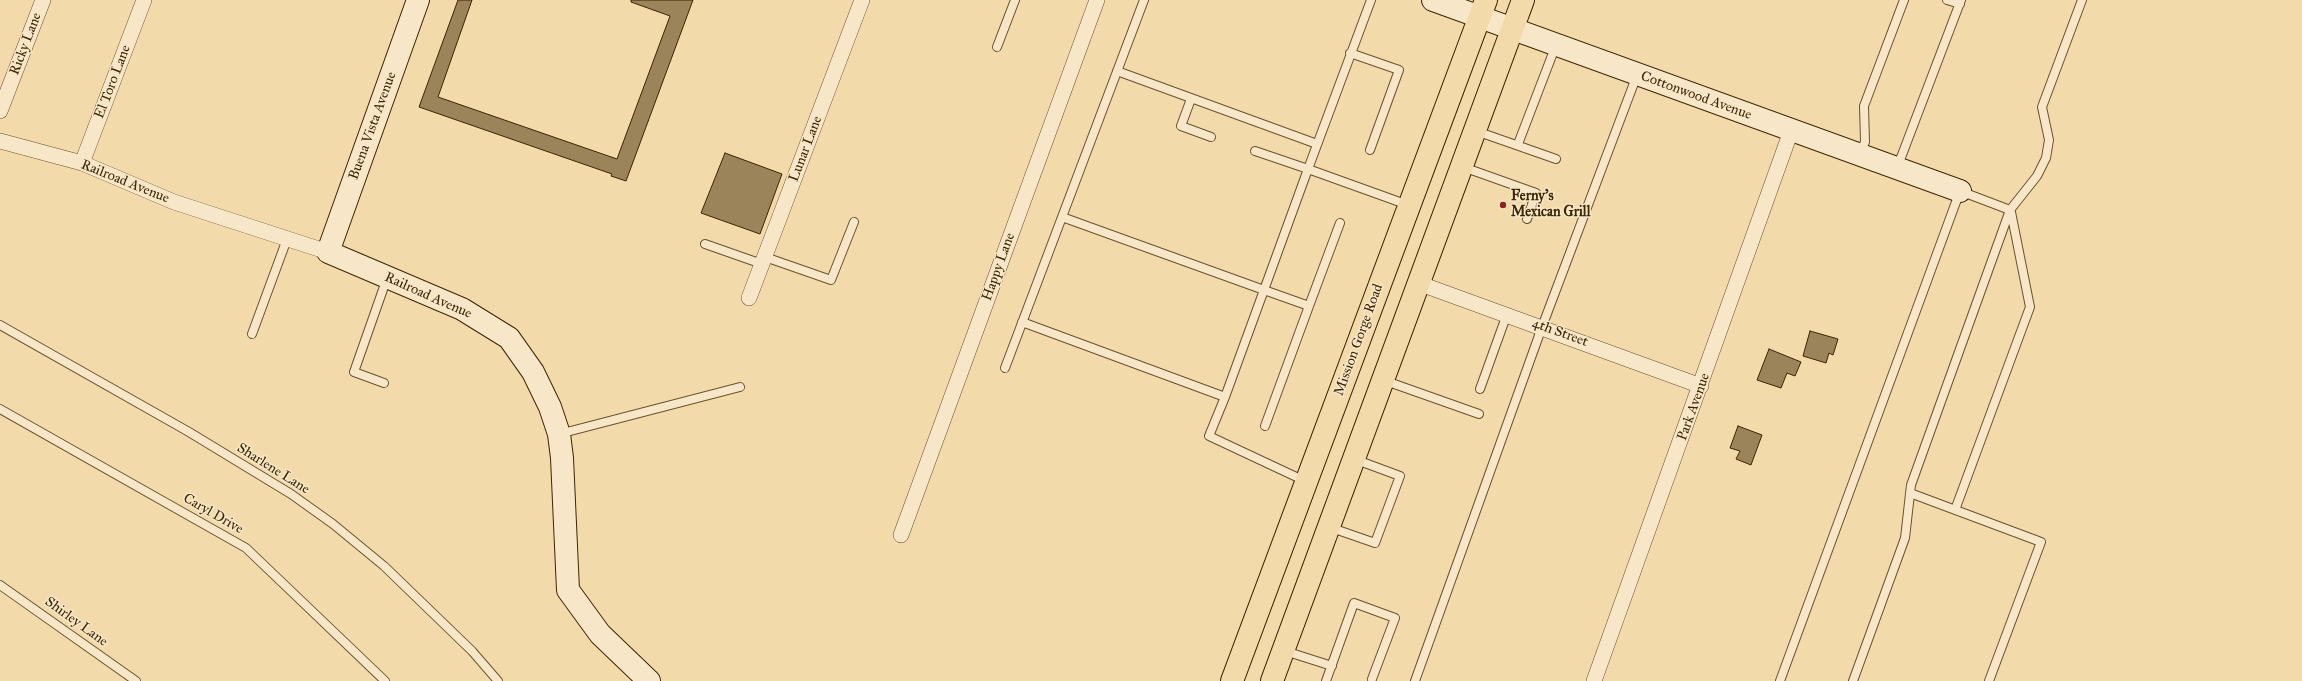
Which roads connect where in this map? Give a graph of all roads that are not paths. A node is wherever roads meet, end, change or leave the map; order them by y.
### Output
1 (43, 0) edge
2 (144, 0) edge
3 (418, 0) edge
4 (862, 0) edge
5 (1015, 0) edge
6 (1097, 0) edge
7 (1144, 0) edge
8 (1371, 0) edge
9 (1433, 0) edge
10 (1522, 0) edge
11 (1904, 0) edge
12 (1947, 0) edge
13 (2082, 0) edge
14 (1961, 2) edge
15 (1482, 8) edge
16 (1512, 28) junction
17 (1557, 45) junction
18 (996, 47) dead end
19 (1350, 53) junction
20 (1117, 72) junction
21 (1637, 74) junction
22 (1191, 99) junction
23 (0, 111) edge
24 (1474, 130) junction
25 (1791, 132) junction
26 (1211, 137) dead end
27 (0, 141) edge
28 (1316, 144) junction
29 (1518, 144) junction
30 (1370, 150) dead end
31 (1255, 151) dead end
32 (1859, 155) junction
33 (1556, 159) dead end
34 (82, 163) junction
35 (1461, 166) junction
36 (1308, 169) junction
37 (1897, 169) junction
38 (1960, 191) junction
39 (1409, 206) junction
40 (2010, 210) junction
41 (1062, 217) junction
42 (1527, 219) dead end
43 (854, 222) dead end
44 (1340, 224) dead end
45 (287, 239) junction
46 (704, 244) dead end
47 (328, 252) junction
48 (764, 261) junction
49 (388, 277) junction
50 (1418, 283) junction
51 (1264, 290) junction
52 (749, 298) dead end
53 (1309, 306) junction
54 (1507, 314) junction
55 (1022, 322) junction
56 (0, 325) edge
57 (1542, 327) junction
58 (252, 334) dead end
59 (1005, 368) dead end
60 (1382, 380) junction
61 (384, 383) dead end
62 (1701, 386) junction
63 (740, 387) dead end
64 (1480, 389) dead end
65 (1225, 397) junction
66 (0, 408) edge
67 (1479, 414) dead end
68 (1265, 426) dead end
69 (559, 434) junction
70 (1354, 458) junction
71 (1306, 482) junction
72 (1910, 493) junction
73 (1955, 510) junction
74 (1328, 527) junction
75 (901, 535) dead end
76 (0, 585) edge
77 (1283, 650) junction
78 (1332, 666) junction
79 (646, 680) edge
80 (1372, 680) dead end
81 (136, 681) edge
82 (385, 681) edge
83 (498, 681) edge
84 (1232, 681) edge
85 (1272, 681) edge
86 (1326, 681) edge
87 (1415, 681) edge
88 (1594, 681) edge
89 (1780, 681) edge
90 (1853, 681) edge
91 (1989, 681) edge

1 - 23 street, Ricky Lane
2 - 34 street, El Toro Lane
3 - 47 street, Buena Vista Avenue
4 - 48 street, Lunar Lane
5 - 18 lane
6 - 75 street, Happy Lane
7 - 20 lane
8 - 19 lane
9 - 15 street, Cottonwood Avenue
10 - 16 main road
11 - 32 lane
12 - 14 lane
13 - 40 lane
14 - 37 lane
15 - 16 street, Cottonwood Avenue
15 - 39 main road, Mission Gorge Road
16 - 17 street, Cottonwood Avenue
16 - 24 main road
17 - 21 street, Cottonwood Avenue
17 - 29 lane
19 - 28 lane
19 - 30 lane
20 - 22 lane
20 - 41 lane
21 - 25 street, Cottonwood Avenue
21 - 57 lane
22 - 26 lane
22 - 28 lane
24 - 29 lane
24 - 35 main road
25 - 32 street, Cottonwood Avenue
25 - 62 street, Park Avenue
27 - 34 street, Railroad Avenue
28 - 36 lane
29 - 33 lane
31 - 36 lane
32 - 37 street, Cottonwood Avenue
34 - 45 street, Railroad Avenue
35 - 42 lane
35 - 50 main road
36 - 39 lane
36 - 51 lane
37 - 38 street, Cottonwood Avenue
38 - 40 lane
38 - 89 lane
39 - 71 main road, Mission Gorge Road
40 - 72 lane
40 - 73 lane
41 - 51 lane
41 - 55 lane
43 - 48 lane
44 - 53 lane
45 - 47 street, Railroad Avenue
45 - 58 lane
46 - 48 lane
47 - 49 street, Railroad Avenue
48 - 52 street, Lunar Lane
49 - 61 lane
49 - 69 street, Railroad Avenue
50 - 54 street, 4th Street
50 - 60 main road
51 - 53 lane
51 - 65 lane
53 - 68 lane
54 - 57 street, 4th Street
54 - 64 lane
55 - 59 lane
55 - 65 lane
56 - 83 lane, Sharlene Lane
57 - 62 street, 4th Street
57 - 87 lane
60 - 67 lane
60 - 70 main road
62 - 88 street, Park Avenue
63 - 69 lane
65 - 71 lane
66 - 82 lane, Caryl Drive
69 - 79 street, Railroad Avenue
70 - 74 main road
70 - 74 lane
71 - 84 main road, Mission Gorge Road
72 - 73 lane
72 - 90 lane
73 - 91 lane
74 - 77 main road
76 - 81 lane, Shirley Lane
77 - 78 lane
77 - 85 main road
78 - 80 lane
78 - 86 lane

